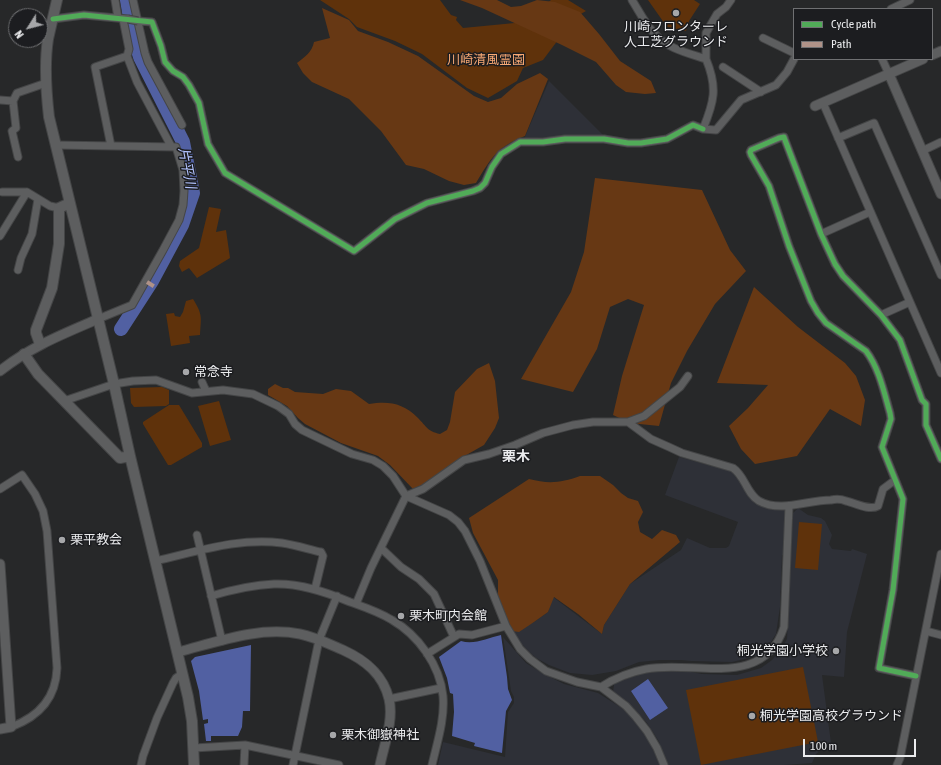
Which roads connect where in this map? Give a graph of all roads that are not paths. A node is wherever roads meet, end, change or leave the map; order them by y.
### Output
1 (58, 0) edge
2 (115, 0) edge
3 (133, 0) edge
4 (632, 0) edge
5 (731, 0) edge
6 (910, 0) edge
7 (893, 8) edge
8 (53, 19) junction
9 (123, 19) junction
10 (763, 38) dead end
11 (793, 53) edge
12 (127, 56) junction
13 (706, 60) junction
14 (793, 60) edge
15 (882, 60) edge
16 (921, 60) edge
17 (723, 67) dead end
18 (889, 74) junction
19 (46, 83) junction
20 (761, 92) junction
21 (0, 100) edge
22 (13, 101) junction
23 (819, 105) joint
24 (182, 125) dead end
25 (703, 129) junction
26 (838, 138) junction
27 (941, 142) edge
28 (56, 145) junction
29 (111, 146) junction
30 (171, 146) junction
31 (922, 151) junction
32 (18, 157) dead end
33 (2, 192) dead end
34 (28, 192) junction
35 (941, 194) edge
36 (38, 199) junction
37 (70, 203) junction
38 (59, 208) junction
39 (870, 212) junction
40 (821, 234) junction
41 (0, 236) edge
42 (18, 270) dead end
43 (941, 275) edge
44 (910, 302) junction
45 (881, 315) junction
46 (98, 319) junction
47 (40, 344) junction
48 (24, 354) junction
49 (0, 371) edge
50 (941, 373) edge
51 (688, 376) dead end
52 (202, 382) dead end
53 (114, 384) junction
54 (206, 391) junction
55 (64, 401) junction
56 (628, 422) junction
57 (130, 456) junction
58 (941, 459) edge
59 (895, 480) junction
60 (0, 488) edge
61 (406, 496) junction
62 (789, 506) junction
63 (197, 535) dead end
64 (381, 548) junction
65 (201, 551) junction
66 (941, 554) edge
67 (155, 561) junction
68 (0, 564) edge
69 (315, 589) junction
70 (211, 596) junction
71 (337, 596) junction
72 (356, 604) junction
73 (506, 626) junction
74 (926, 631) junction
75 (941, 635) edge
76 (454, 637) junction
77 (319, 640) junction
78 (222, 641) junction
79 (178, 652) junction
80 (427, 654) junction
81 (183, 673) junction
82 (916, 676) junction
83 (601, 687) junction
84 (441, 688) junction
85 (389, 699) junction
86 (11, 727) junction
87 (0, 729) edge
88 (245, 745) junction
89 (194, 748) junction
90 (295, 755) junction
91 (141, 765) edge
92 (194, 765) edge
93 (244, 765) edge
94 (293, 765) edge
95 (336, 765) edge
96 (380, 765) edge
97 (432, 765) edge
98 (664, 765) edge
99 (897, 765) edge

1 - 8 main road
2 - 9 street
3 - 24 street
4 - 13 street
5 - 13 street
6 - 7 street
8 - 9 street
8 - 19 main road
9 - 12 street
9 - 25 street, bridge
10 - 11 street
12 - 29 street
12 - 30 street
13 - 25 street
14 - 20 street
15 - 18 street
16 - 18 street
17 - 20 street
18 - 23 street
18 - 31 street
19 - 22 street
19 - 28 main road
20 - 25 street
21 - 22 street
22 - 32 street
23 - 26 street
26 - 39 street
26 - 43 street
27 - 31 street
28 - 29 street
28 - 37 main road
29 - 30 street
30 - 46 street
31 - 35 street
33 - 34 street
34 - 36 street
34 - 41 street
36 - 38 street
36 - 42 street
37 - 38 main road
37 - 46 main road
38 - 47 main road
39 - 40 street
39 - 44 street
40 - 45 street
40 - 59 street
44 - 45 street
44 - 50 street
45 - 58 street
46 - 47 street
46 - 53 main road
47 - 48 street
48 - 49 street
48 - 55 main road
51 - 56 street
52 - 54 street
53 - 54 street
53 - 55 street
53 - 57 main road
54 - 61 street
55 - 57 main road
56 - 61 street
56 - 62 street
57 - 67 main road
59 - 62 street
59 - 82 street
60 - 86 street
61 - 64 street
61 - 73 street
62 - 83 street
63 - 65 street
64 - 72 street
64 - 76 street
65 - 67 street
65 - 69 street
65 - 70 street
66 - 74 street
67 - 79 main road
68 - 86 street
69 - 70 street
69 - 71 street
70 - 78 street
71 - 72 street
71 - 77 street
72 - 80 street
73 - 76 street
73 - 83 street
74 - 75 street
74 - 82 street
76 - 80 street
77 - 78 street
77 - 85 street
77 - 90 street
78 - 79 street
79 - 81 main road
80 - 84 street
81 - 89 main road
81 - 91 street
82 - 99 street
83 - 98 street
84 - 85 street
84 - 97 street
85 - 96 street
86 - 87 street
88 - 89 street
88 - 90 street
88 - 93 street
89 - 92 main road
90 - 94 street
90 - 95 street

